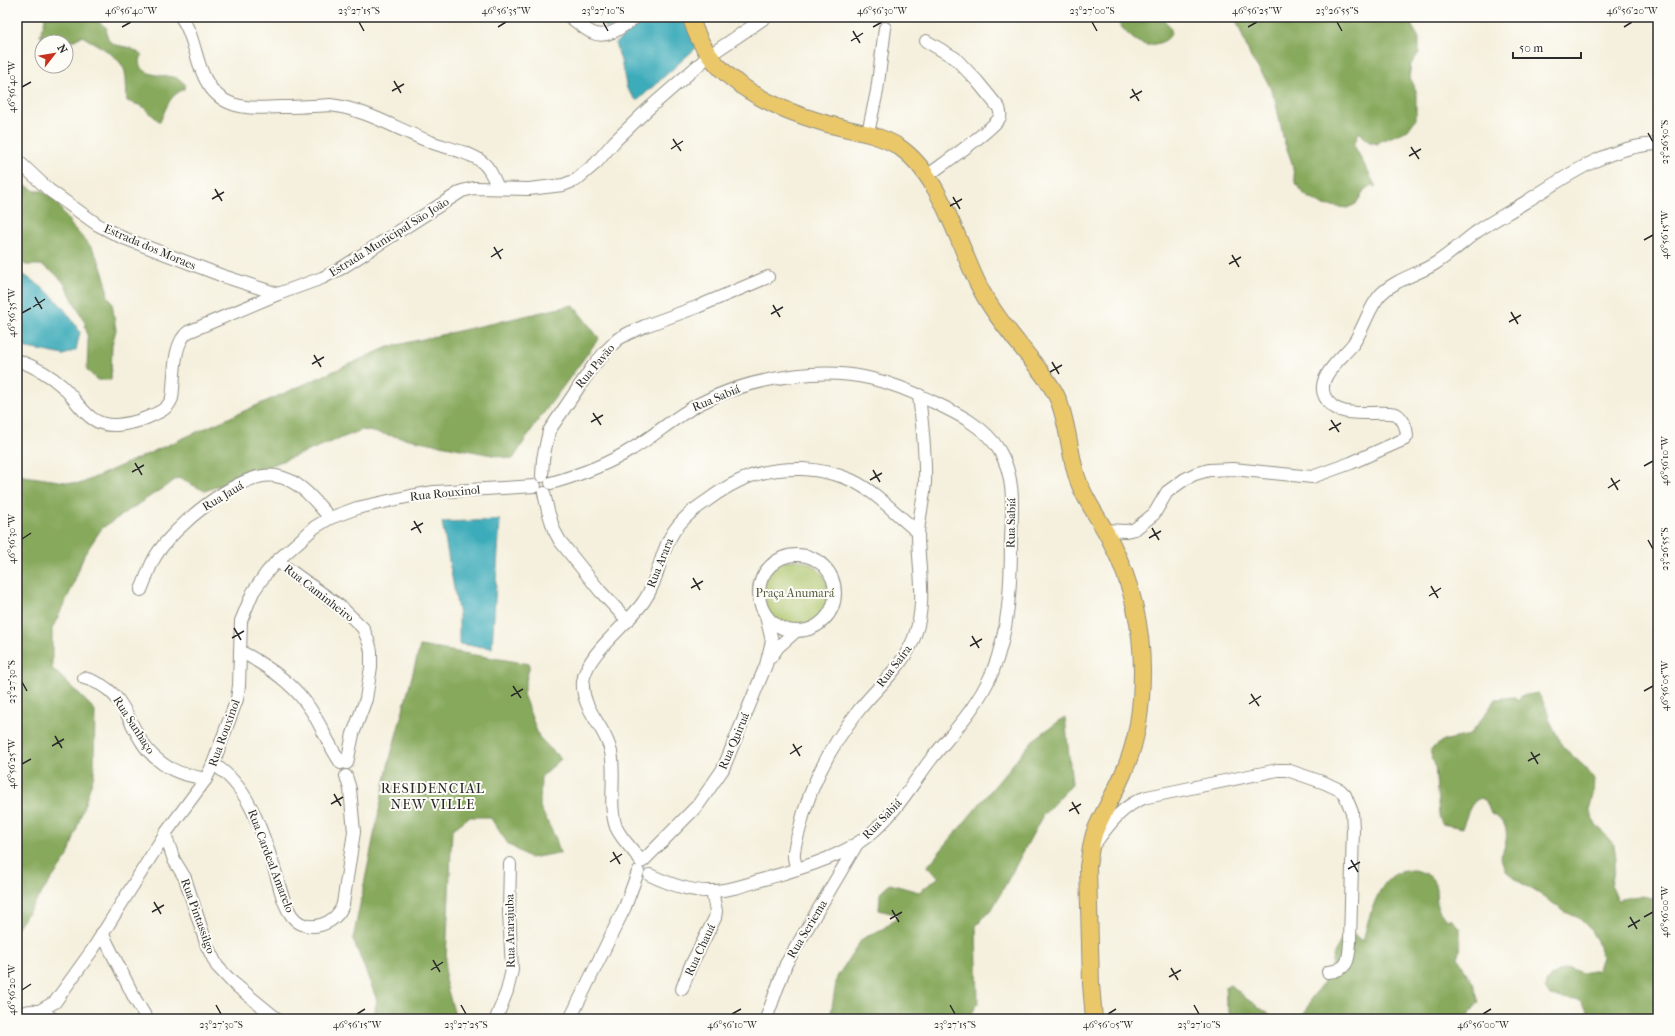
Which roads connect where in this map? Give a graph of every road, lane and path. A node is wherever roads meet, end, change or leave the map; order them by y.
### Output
1 (181, 17) edge
2 (570, 17) edge
3 (636, 17) edge
4 (692, 17) edge
5 (766, 17) edge
6 (884, 28) dead end
7 (926, 41) dead end
8 (710, 55) junction
9 (868, 133) junction
10 (1658, 144) edge
11 (17, 160) edge
12 (927, 176) junction
13 (498, 188) junction
14 (768, 278) dead end
15 (278, 294) junction
16 (17, 360) edge
17 (919, 395) junction
18 (543, 484) junction
19 (330, 518) junction
20 (1104, 530) junction
21 (918, 532) junction
22 (277, 561) junction
23 (141, 590) dead end
24 (766, 616) junction
25 (628, 621) junction
26 (796, 631) junction
27 (240, 652) junction
28 (257, 661) junction
29 (766, 665) junction
30 (240, 669) junction
31 (84, 678) dead end
32 (213, 764) junction
33 (342, 769) junction
34 (206, 779) junction
35 (166, 834) junction
36 (858, 843) junction
37 (1090, 850) junction
38 (153, 852) junction
39 (174, 860) junction
40 (510, 864) dead end
41 (645, 868) junction
42 (797, 869) junction
43 (727, 890) junction
44 (712, 891) junction
45 (716, 911) junction
46 (102, 933) junction
47 (93, 948) junction
48 (114, 959) junction
49 (1328, 972) dead end
50 (682, 989) dead end
51 (55, 1002) junction
52 (40, 1011) junction
53 (17, 1016) edge
54 (52, 1018) edge
55 (147, 1019) edge
56 (277, 1019) edge
57 (496, 1019) edge
58 (570, 1019) edge
59 (766, 1019) edge
60 (1094, 1019) edge

1 - 13 street
2 - 3 street
4 - 8 main road
5 - 8 street, Estrada Municipal São João
6 - 9 street
7 - 12 street
8 - 9 main road
8 - 13 street, Estrada Municipal São João
9 - 12 main road
10 - 20 street
11 - 15 street, Estrada dos Moraes
12 - 20 main road
13 - 15 street, Estrada Municipal São João
14 - 18 street, Rua Pavão
15 - 16 street, Estrada Municipal São João
17 - 18 street, Rua Sabiá
17 - 21 street, Rua Saíra
17 - 36 street, Rua Sabiá
18 - 19 street, Rua Rouxinol
18 - 25 street, Rua Pavão
19 - 22 street, Rua Rouxinol
19 - 23 street, Rua Jauá
20 - 37 main road
21 - 25 street, Rua Arara
21 - 42 street, Rua Saíra
22 - 27 street, Rua Rouxinol
22 - 33 street, Rua Caminheiro
24 - 26 street
24 - 26 street
24 - 29 street
25 - 41 street, Rua Arara
26 - 29 street
27 - 28 street
27 - 30 street, Rua Rouxinol
28 - 30 street
28 - 33 street
29 - 41 street, Rua Quiruá
30 - 32 street, Rua Rouxinol
31 - 34 street, Rua Sanhaço
32 - 33 street, Rua Cardeal Amarelo
32 - 34 street, Rua Rouxinol
34 - 35 street, Rua Rouxinol
35 - 38 street, Rua Rouxinol
35 - 39 street, Rua Pintassilgo
36 - 42 street, Rua Sabiá
36 - 59 street, Rua Seriema
37 - 49 street
37 - 60 main road
38 - 39 street
38 - 46 street, Rua Rouxinol
39 - 56 street, Rua Pintassilgo
40 - 57 street, Rua Ararajuba
41 - 44 street, Rua Sabiá
41 - 58 street, Rua Quiruá
42 - 43 street, Rua Sabiá
43 - 44 street, Rua Sabiá
43 - 45 street, Rua Chauá
44 - 45 street, Rua Chauá
45 - 50 street, Rua Chauá
46 - 47 street, Rua Rouxinol
46 - 48 street
47 - 48 street
47 - 51 street, Rua Rouxinol
48 - 55 street
51 - 52 street, Rua Rouxinol
51 - 54 street, Rua Rouxinol
52 - 53 street
52 - 54 street

